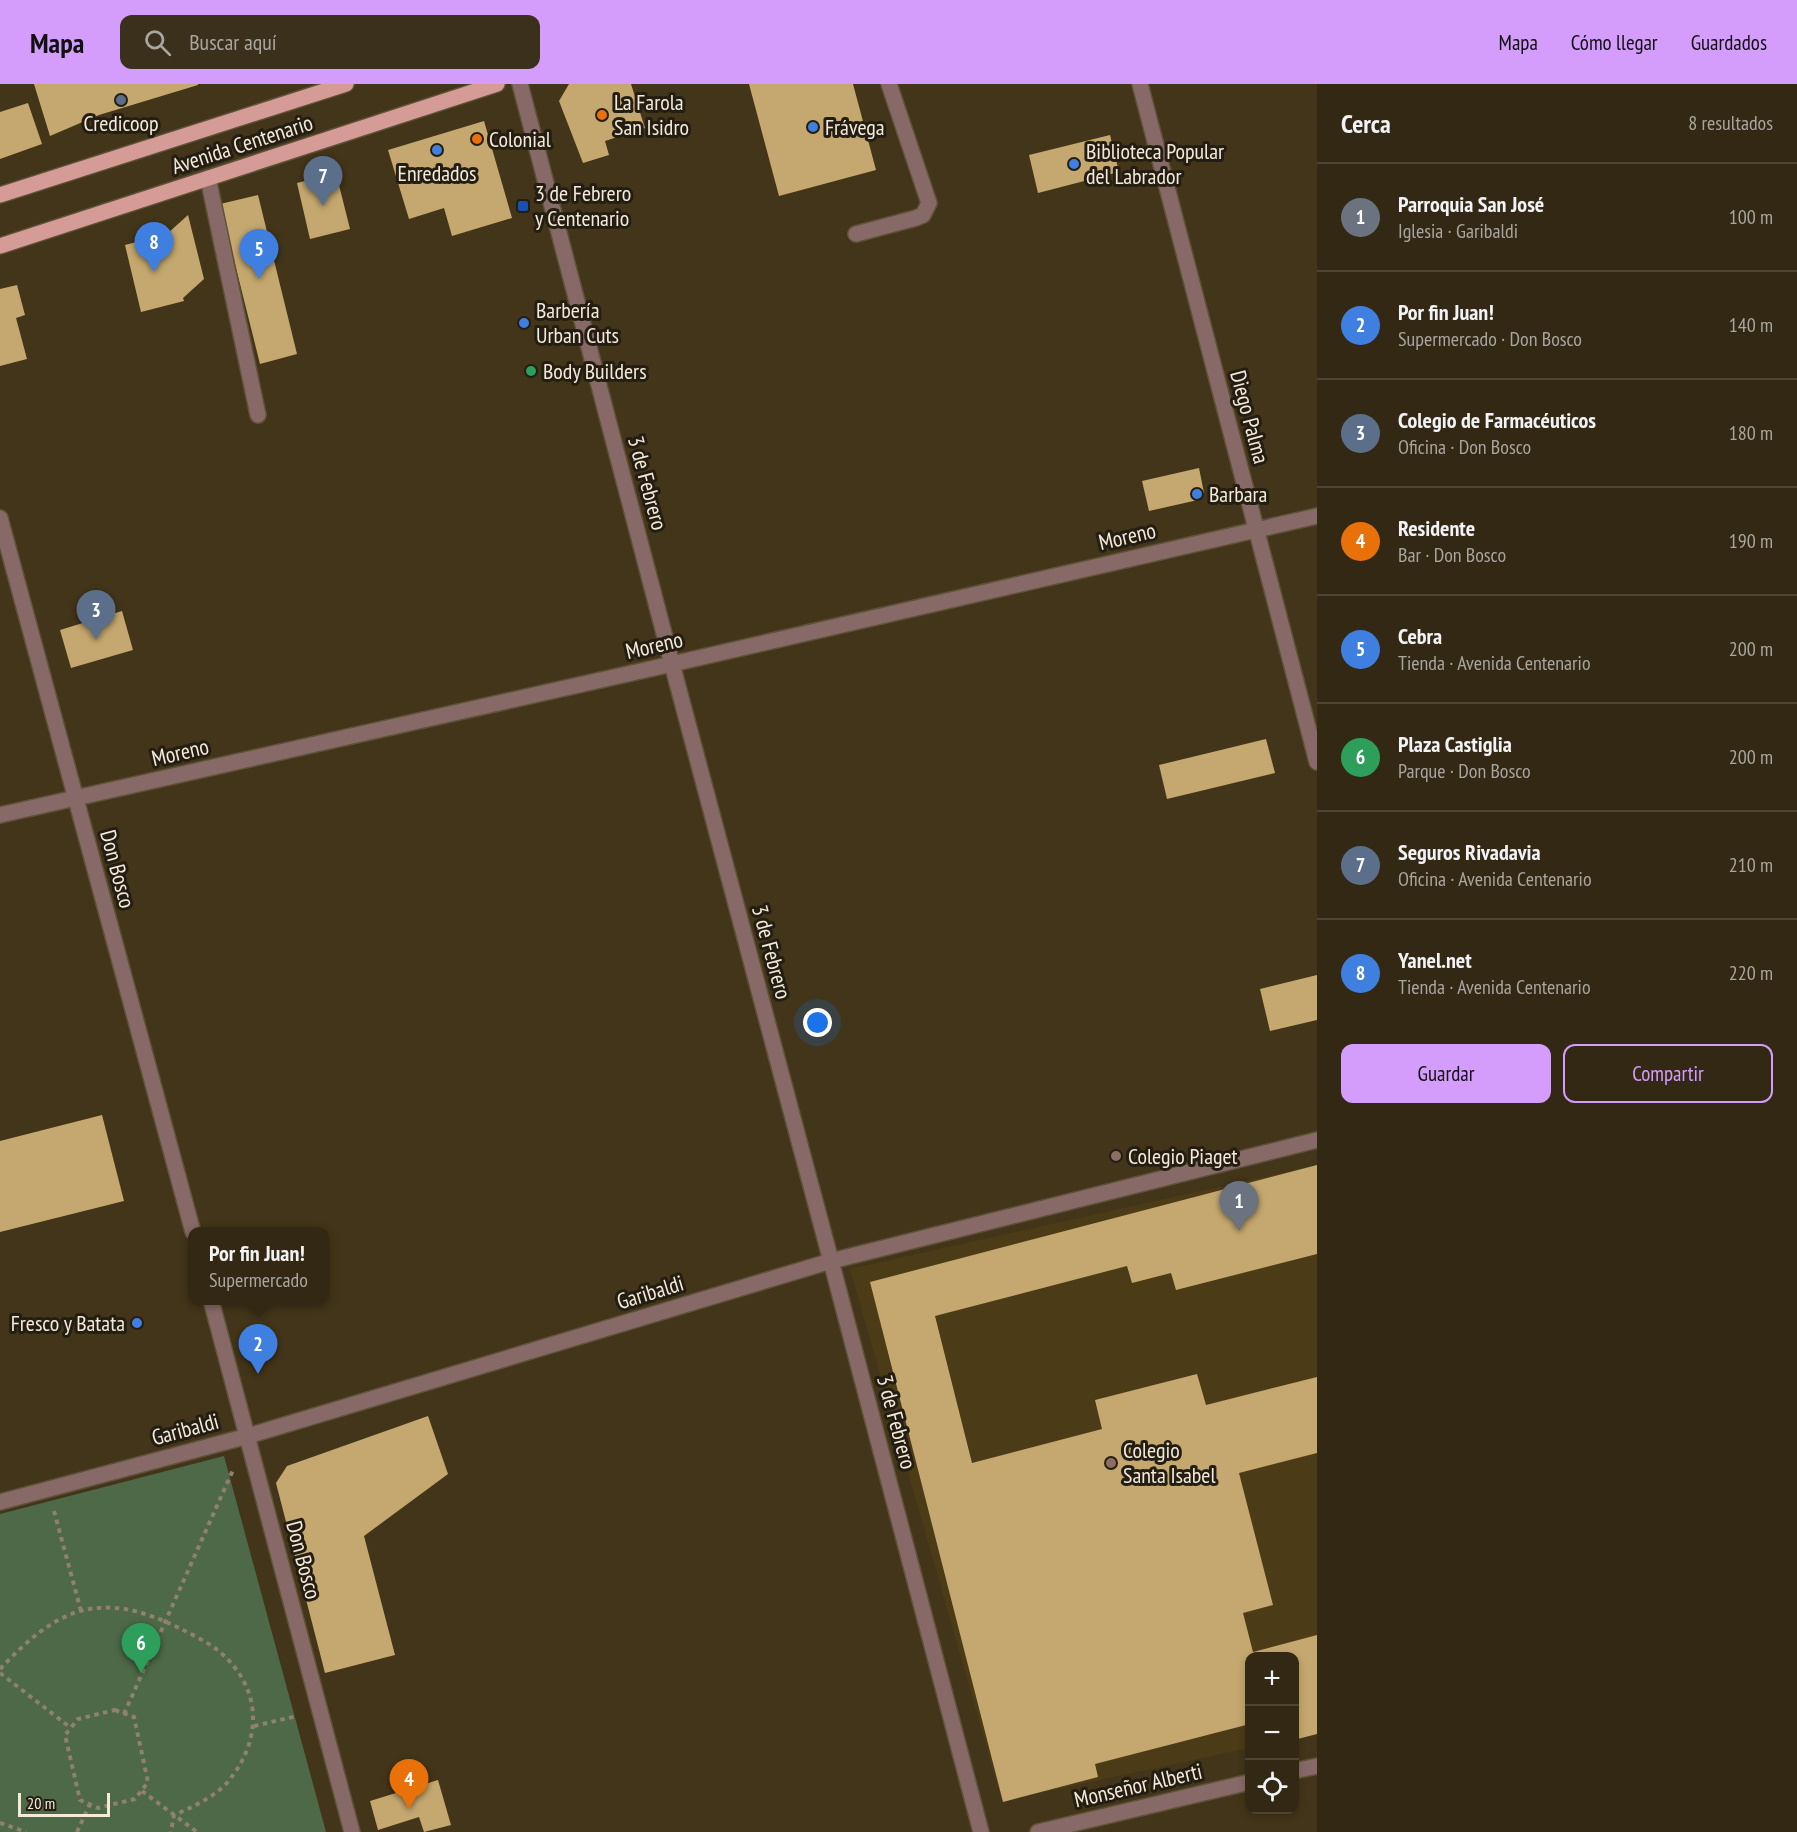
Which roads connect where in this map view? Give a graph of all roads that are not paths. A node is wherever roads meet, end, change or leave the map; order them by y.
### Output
1 (346, 84) edge
2 (497, 84) edge
3 (520, 84) edge
4 (889, 84) edge
5 (1140, 84) edge
6 (208, 178) junction
7 (0, 195) edge
8 (856, 234) dead end
9 (0, 246) edge
10 (258, 415) dead end
11 (1317, 516) edge
12 (0, 518) edge
13 (1257, 530) junction
14 (672, 664) junction
15 (1317, 762) edge
16 (75, 798) junction
17 (0, 816) edge
18 (1317, 1140) edge
19 (192, 1227) edge
20 (831, 1261) junction
21 (212, 1305) edge
22 (248, 1436) junction
23 (0, 1502) edge
24 (1317, 1766) edge
25 (1299, 1770) edge
26 (1245, 1783) edge
27 (352, 1832) edge
28 (981, 1832) edge
29 (1038, 1832) edge

1 - 7 main road, Avenida Centenario
2 - 6 main road, Avenida Centenario
3 - 14 street, 3 de Febrero
4 - 8 street
5 - 13 street, Diego Palma
6 - 9 main road, Avenida Centenario
6 - 10 street
11 - 13 street, Moreno
12 - 16 street, Don Bosco
13 - 14 street, Moreno
13 - 15 street, Diego Palma
14 - 16 street, Moreno
14 - 20 street, 3 de Febrero
16 - 17 street, Moreno
16 - 19 street, Don Bosco
18 - 20 street, Garibaldi
20 - 22 street, Garibaldi
20 - 28 street, 3 de Febrero
21 - 22 street, Don Bosco
22 - 23 street, Garibaldi
22 - 27 street, Don Bosco
24 - 25 street
26 - 29 street, Monseñor Alberti

